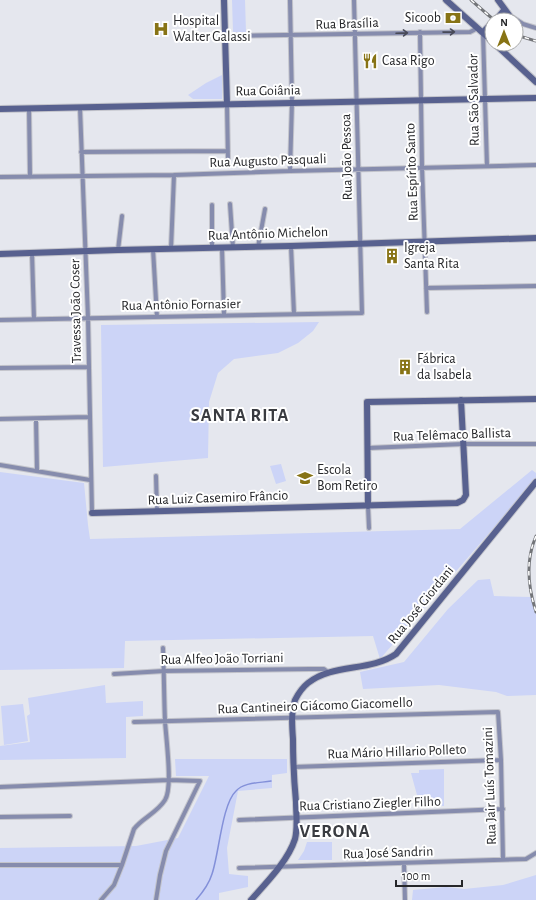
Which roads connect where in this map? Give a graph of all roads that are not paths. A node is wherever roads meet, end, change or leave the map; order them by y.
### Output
1 (224, 0) edge
2 (290, 0) edge
3 (354, 0) edge
4 (446, 0) edge
5 (498, 0) edge
6 (506, 12) edge
7 (524, 24) edge
8 (476, 26) junction
9 (536, 28) edge
10 (420, 32) junction
11 (471, 32) junction
12 (482, 32) junction
13 (356, 34) junction
14 (224, 36) junction
15 (290, 36) junction
16 (504, 52) edge
17 (536, 82) edge
18 (536, 98) edge
19 (485, 99) junction
20 (422, 100) junction
21 (292, 102) junction
22 (356, 102) junction
23 (227, 104) junction
24 (28, 108) junction
25 (80, 108) junction
26 (0, 109) edge
27 (228, 151) junction
28 (81, 152) junction
29 (228, 160) dead end
30 (536, 165) edge
31 (487, 166) junction
32 (422, 168) junction
33 (358, 169) junction
34 (290, 171) junction
35 (174, 175) junction
36 (30, 176) junction
37 (0, 177) edge
38 (82, 177) junction
39 (230, 204) dead end
40 (212, 205) dead end
41 (265, 209) dead end
42 (122, 216) dead end
43 (536, 238) edge
44 (425, 242) junction
45 (360, 243) junction
46 (291, 246) junction
47 (258, 247) junction
48 (212, 248) junction
49 (222, 248) junction
50 (233, 248) junction
51 (153, 249) junction
52 (170, 249) junction
53 (118, 250) junction
54 (86, 251) junction
55 (32, 253) junction
56 (0, 254) edge
57 (536, 286) edge
58 (426, 288) junction
59 (427, 312) dead end
60 (362, 313) joint
61 (294, 314) junction
62 (224, 315) junction
63 (157, 317) junction
64 (88, 318) junction
65 (34, 319) junction
66 (0, 320) edge
67 (89, 367) junction
68 (0, 368) edge
69 (536, 399) edge
70 (461, 400) junction
71 (89, 417) junction
72 (0, 419) edge
73 (36, 419) junction
74 (463, 444) junction
75 (536, 444) edge
76 (368, 448) junction
77 (0, 465) edge
78 (37, 471) junction
79 (156, 476) dead end
80 (90, 480) junction
81 (536, 482) edge
82 (368, 506) junction
83 (157, 512) junction
84 (92, 513) joint
85 (369, 528) dead end
86 (163, 648) dead end
87 (164, 671) junction
88 (329, 673) junction
89 (114, 674) dead end
90 (498, 712) joint
91 (292, 718) junction
92 (165, 721) junction
93 (134, 722) dead end
94 (501, 760) junction
95 (293, 767) junction
96 (169, 780) junction
97 (0, 787) edge
98 (503, 809) junction
99 (0, 816) edge
100 (70, 816) dead end
101 (297, 818) junction
102 (239, 820) dead end
103 (536, 853) edge
104 (503, 860) junction
105 (404, 863) junction
106 (0, 865) edge
107 (122, 865) junction
108 (280, 866) junction
109 (239, 868) dead end
110 (101, 900) edge
111 (156, 900) edge
112 (251, 900) edge
113 (405, 900) edge

1 - 14 street
2 - 15 street
3 - 13 street, Rua João Pessoa
4 - 8 street
5 - 6 street
7 - 9 street
8 - 11 street
8 - 12 street
10 -> 11 street, Rua Brasília
13 -> 10 street, Rua Brasília
10 - 20 street, Rua Espírito Santo
11 - 12 street, Rua Brasília
12 - 19 street, Rua São Salvador
13 - 15 street, Rua Brasília
13 - 22 street, Rua João Pessoa
14 - 15 street, Rua Brasília
14 - 23 street
15 - 21 street
16 - 17 street
18 - 19 street, Rua Goiânia
19 - 20 street, Rua Goiânia
19 - 31 street, Rua São Salvador
20 - 22 street, Rua Goiânia
20 - 32 street, Rua Espírito Santo
21 - 22 street, Rua Goiânia
21 - 23 street, Rua Goiânia
21 - 34 street
22 - 33 street, Rua João Pessoa
23 - 25 street, Rua Goiânia
23 - 27 street
24 - 25 street, Rua Goiânia
24 - 26 street, Rua Goiânia
24 - 36 street
25 - 28 street, Travessa João Coser
27 - 28 street
27 - 29 street
28 - 38 street, Travessa João Coser
30 - 31 street, Rua Augusto Pasquali
31 - 32 street, Rua Augusto Pasquali
32 - 33 street, Rua Augusto Pasquali
32 - 44 street, Rua Espírito Santo
33 - 34 street, Rua Augusto Pasquali
33 - 45 street, Rua João Pessoa
34 - 35 street, Rua Augusto Pasquali
35 - 38 street, Rua Augusto Pasquali
35 - 52 street
36 - 37 street, Rua Augusto Pasquali
36 - 38 street, Rua Augusto Pasquali
38 - 54 street, Travessa João Coser
39 - 50 street
40 - 48 street
41 - 47 street
42 - 53 street
43 - 44 street, Rua Antônio Michelon
44 - 45 street, Rua Antônio Michelon
44 - 58 street, Rua Espírito Santo
45 - 46 street, Rua Antônio Michelon
45 - 60 street, Rua João Pessoa
46 - 47 street, Rua Antônio Michelon
46 - 61 street
47 - 50 street, Rua Antônio Michelon
48 - 49 street, Rua Antônio Michelon
48 - 52 street, Rua Antônio Michelon
49 - 50 street, Rua Antônio Michelon
49 - 62 street
51 - 52 street, Rua Antônio Michelon
51 - 53 street, Rua Antônio Michelon
51 - 63 street
53 - 54 street, Rua Antônio Michelon
54 - 55 street, Rua Antônio Michelon
54 - 64 street, Travessa João Coser
55 - 56 street, Rua Antônio Michelon
55 - 65 street
57 - 58 street
58 - 59 street, Rua Espírito Santo
60 - 61 street, Rua Antônio Fornasier
61 - 62 street, Rua Antônio Fornasier
62 - 63 street, Rua Antônio Fornasier
63 - 64 street, Rua Antônio Fornasier
64 - 65 street, Rua Antônio Fornasier
64 - 67 street, Travessa João Coser
65 - 66 street, Rua Antônio Fornasier
67 - 68 street
67 - 71 street, Travessa João Coser
69 - 70 street
70 - 74 street
70 - 76 street
71 - 73 street
71 - 80 street, Travessa João Coser
72 - 73 street
73 - 78 street
74 - 75 street, Rua Telêmaco Ballista
74 - 76 street, Rua Telêmaco Ballista
74 - 82 street, Rua Luiz Casemiro Frâncio
76 - 82 street
77 - 78 street
78 - 80 street
79 - 83 street
80 - 84 street, Travessa João Coser
81 - 88 street, Rua José Giordani
82 - 83 street, Rua Luiz Casemiro Frâncio
82 - 85 street
83 - 84 street, Rua Luiz Casemiro Frâncio
86 - 87 street
87 - 88 street, Rua Alfeo João Torriani
87 - 89 street, Rua Alfeo João Torriani
87 - 92 street
88 - 91 street, Rua José Giordani
90 - 91 street, Rua Cantineiro Giácomo Giacomello
90 - 94 street, Rua Jair Luís Tomazini
91 - 92 street, Rua Cantineiro Giácomo Giacomello
91 - 95 street, Rua José Giordani
92 - 93 street, Rua Cantineiro Giácomo Giacomello
92 - 96 street
94 - 95 street, Rua Mário Hillario Polleto
94 - 98 street, Rua Jair Luís Tomazini
95 - 101 street, Rua José Giordani
96 - 97 street
96 - 107 street
96 - 111 street
98 - 101 street, Rua Cristiano Ziegler Filho
98 - 104 street, Rua Jair Luís Tomazini
99 - 100 street
101 - 102 street, Rua Cristiano Ziegler Filho
101 - 108 street, Rua José Giordani
103 - 104 street, Rua José Sandrin
104 - 105 street, Rua José Sandrin
105 - 108 street, Rua José Sandrin
105 - 113 street
106 - 107 street
107 - 110 street
108 - 109 street, Rua José Sandrin
108 - 112 street, Rua José Giordani

